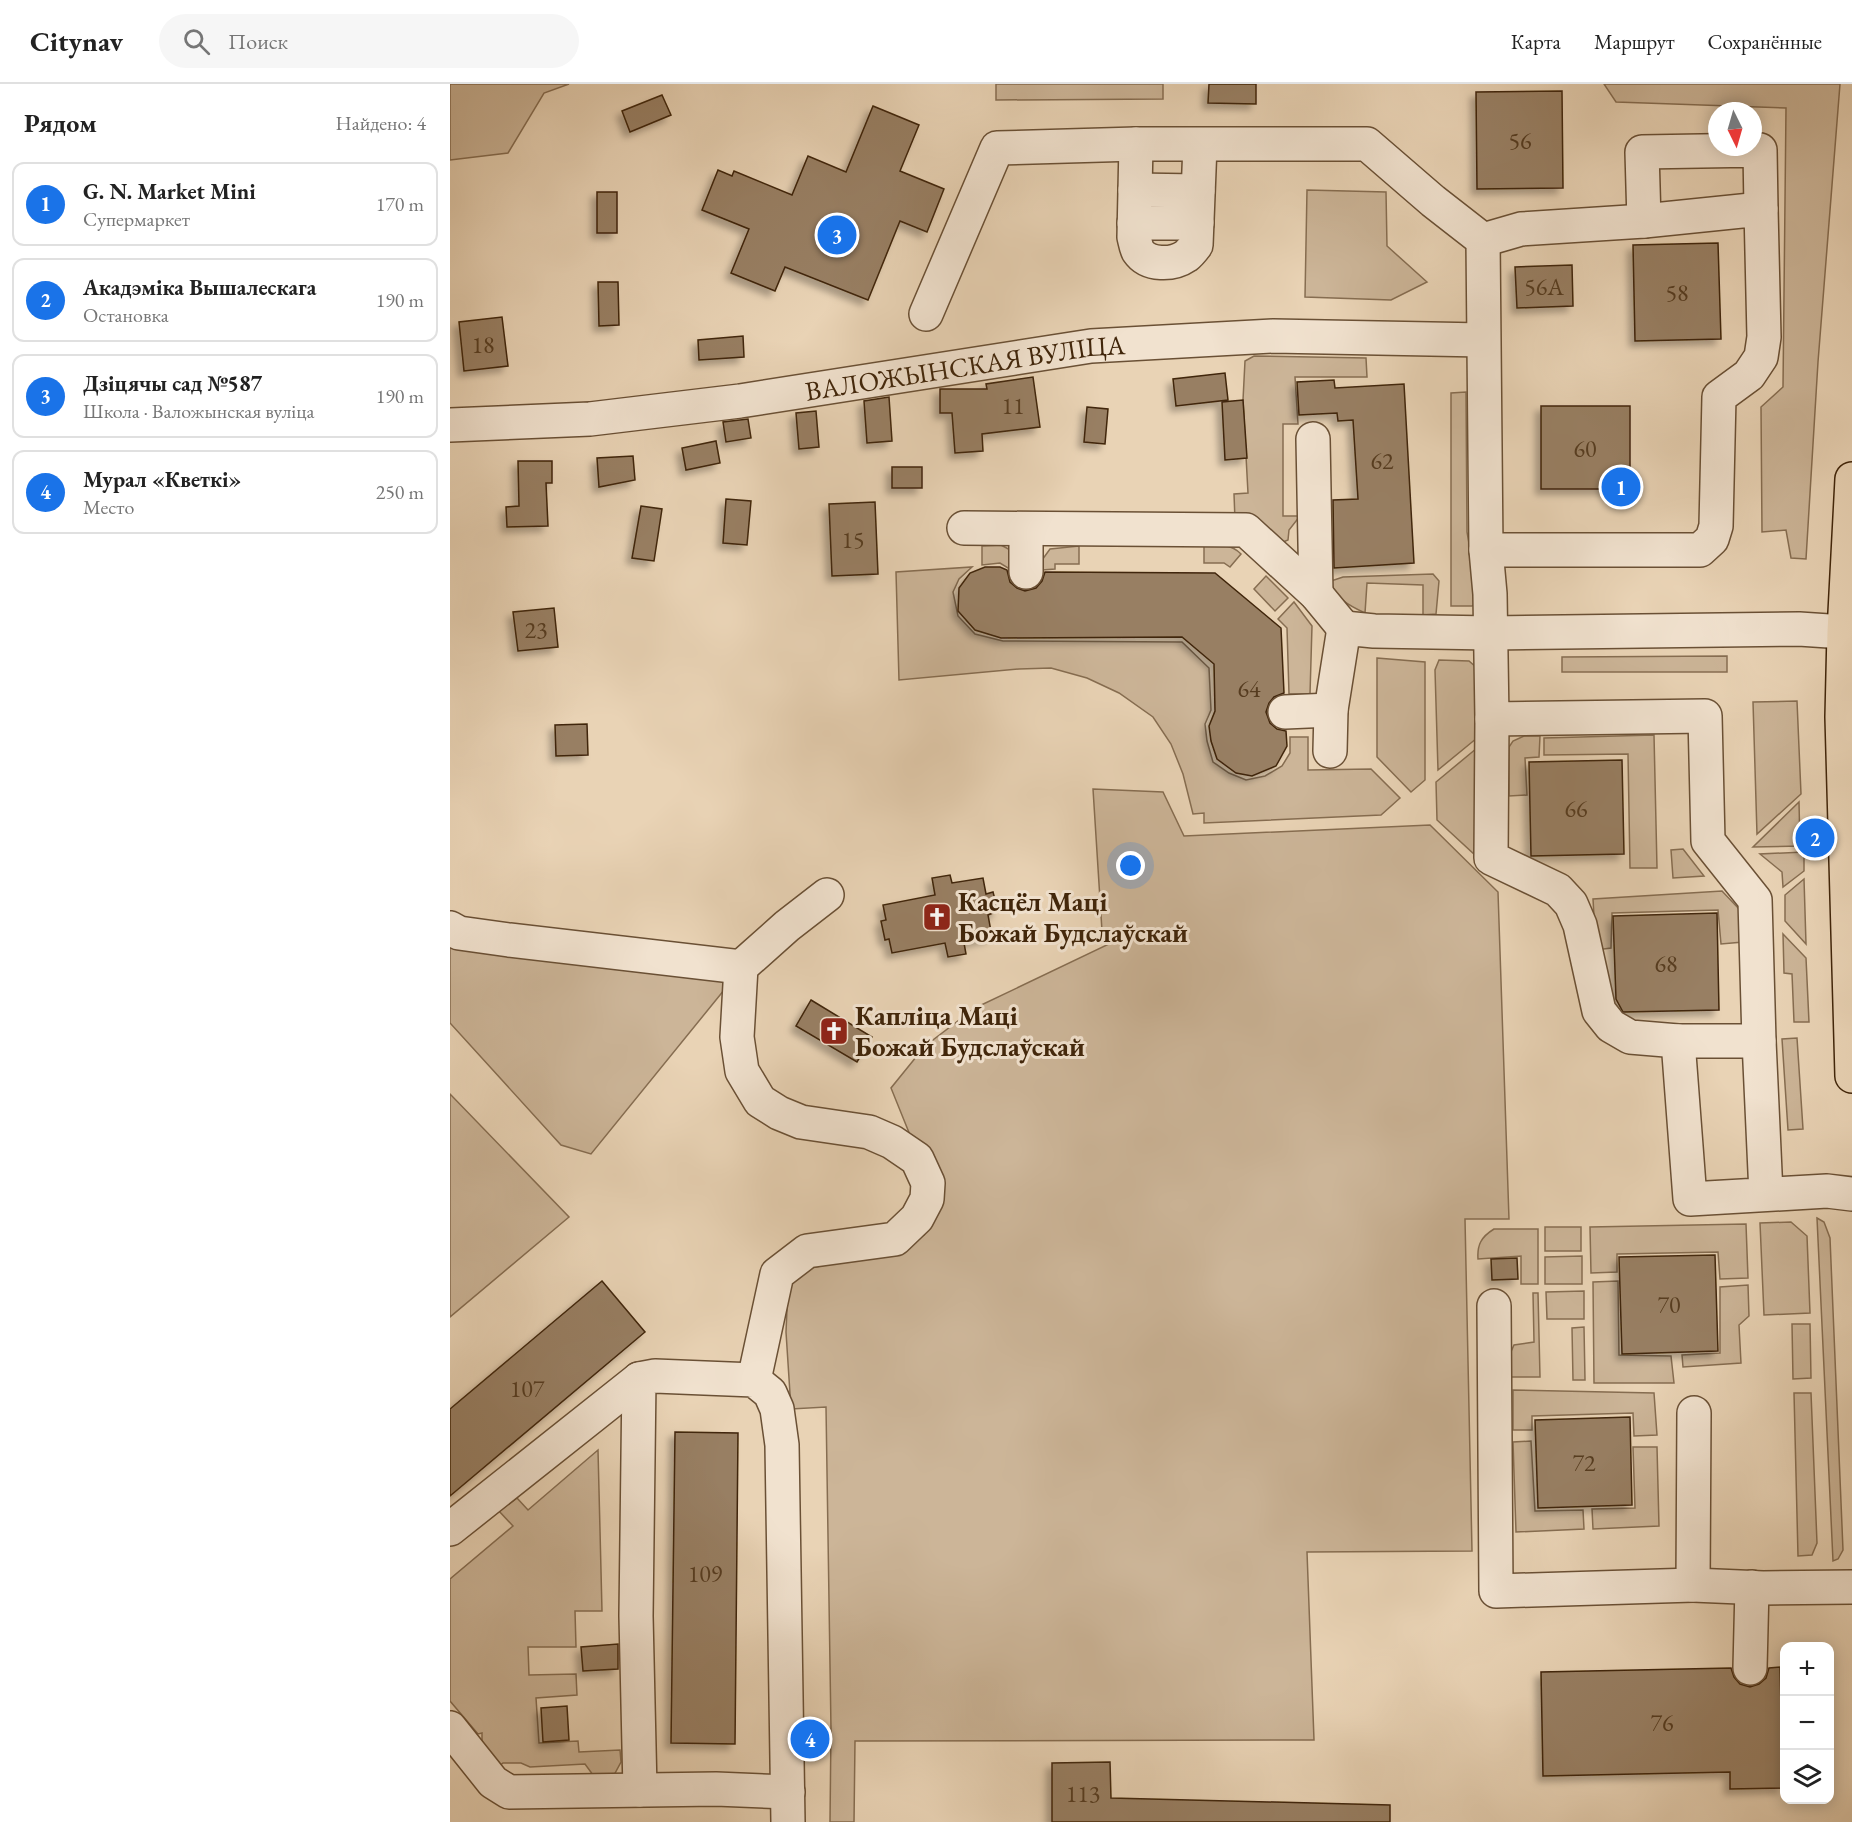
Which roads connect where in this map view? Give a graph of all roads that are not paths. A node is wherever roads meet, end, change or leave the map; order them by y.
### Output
1 (1136, 144) junction
2 (1200, 145) junction
3 (1135, 190) junction
4 (1198, 207) junction
5 (1761, 209) junction
6 (1644, 221) junction
7 (1483, 240) junction
8 (926, 314) dead end
9 (1483, 340) junction
10 (450, 425) edge
11 (1313, 439) dead end
12 (1852, 479) edge
13 (964, 528) dead end
14 (1026, 529) junction
15 (1486, 550) junction
16 (1026, 572) dead end
17 (1316, 594) junction
18 (1344, 628) junction
19 (1491, 633) junction
20 (1848, 634) edge
21 (1331, 710) junction
22 (1285, 712) dead end
23 (1492, 719) junction
24 (1330, 750) dead end
25 (827, 895) dead end
26 (450, 928) edge
27 (741, 967) junction
28 (1678, 1041) junction
29 (1760, 1041) junction
30 (1852, 1076) edge
31 (1766, 1194) junction
32 (1852, 1194) edge
33 (1494, 1306) dead end
34 (639, 1379) junction
35 (754, 1380) junction
36 (1694, 1413) dead end
37 (450, 1529) edge
38 (1693, 1585) junction
39 (1752, 1587) junction
40 (1852, 1587) edge
41 (1750, 1668) dead end
42 (450, 1728) edge
43 (640, 1790) junction
44 (788, 1807) edge

1 - 2 street
1 - 3 street
1 - 8 street
2 - 4 street
2 - 7 street
3 - 4 street
3 - 4 street
5 - 6 street
5 - 6 street
5 - 15 street
6 - 7 street
7 - 9 street
9 - 10 street, ВАЛОЖЫНСКАЯ ВУЛІЦА
9 - 15 street
11 - 17 street
12 - 20 main road
13 - 14 street
14 - 16 street
14 - 17 street
15 - 19 street
17 - 18 street
18 - 19 street
18 - 21 street
19 - 20 street
19 - 23 street
20 - 30 main road
21 - 22 street
21 - 24 street
23 - 28 street
23 - 29 street
25 - 27 street
26 - 27 street
27 - 35 street
28 - 29 street
28 - 31 street
29 - 31 street
31 - 32 street
33 - 38 street
34 - 35 street
34 - 37 street
34 - 43 street
35 - 44 street
36 - 38 street
38 - 39 street
39 - 40 street
39 - 41 street
42 - 43 street
43 - 44 street

